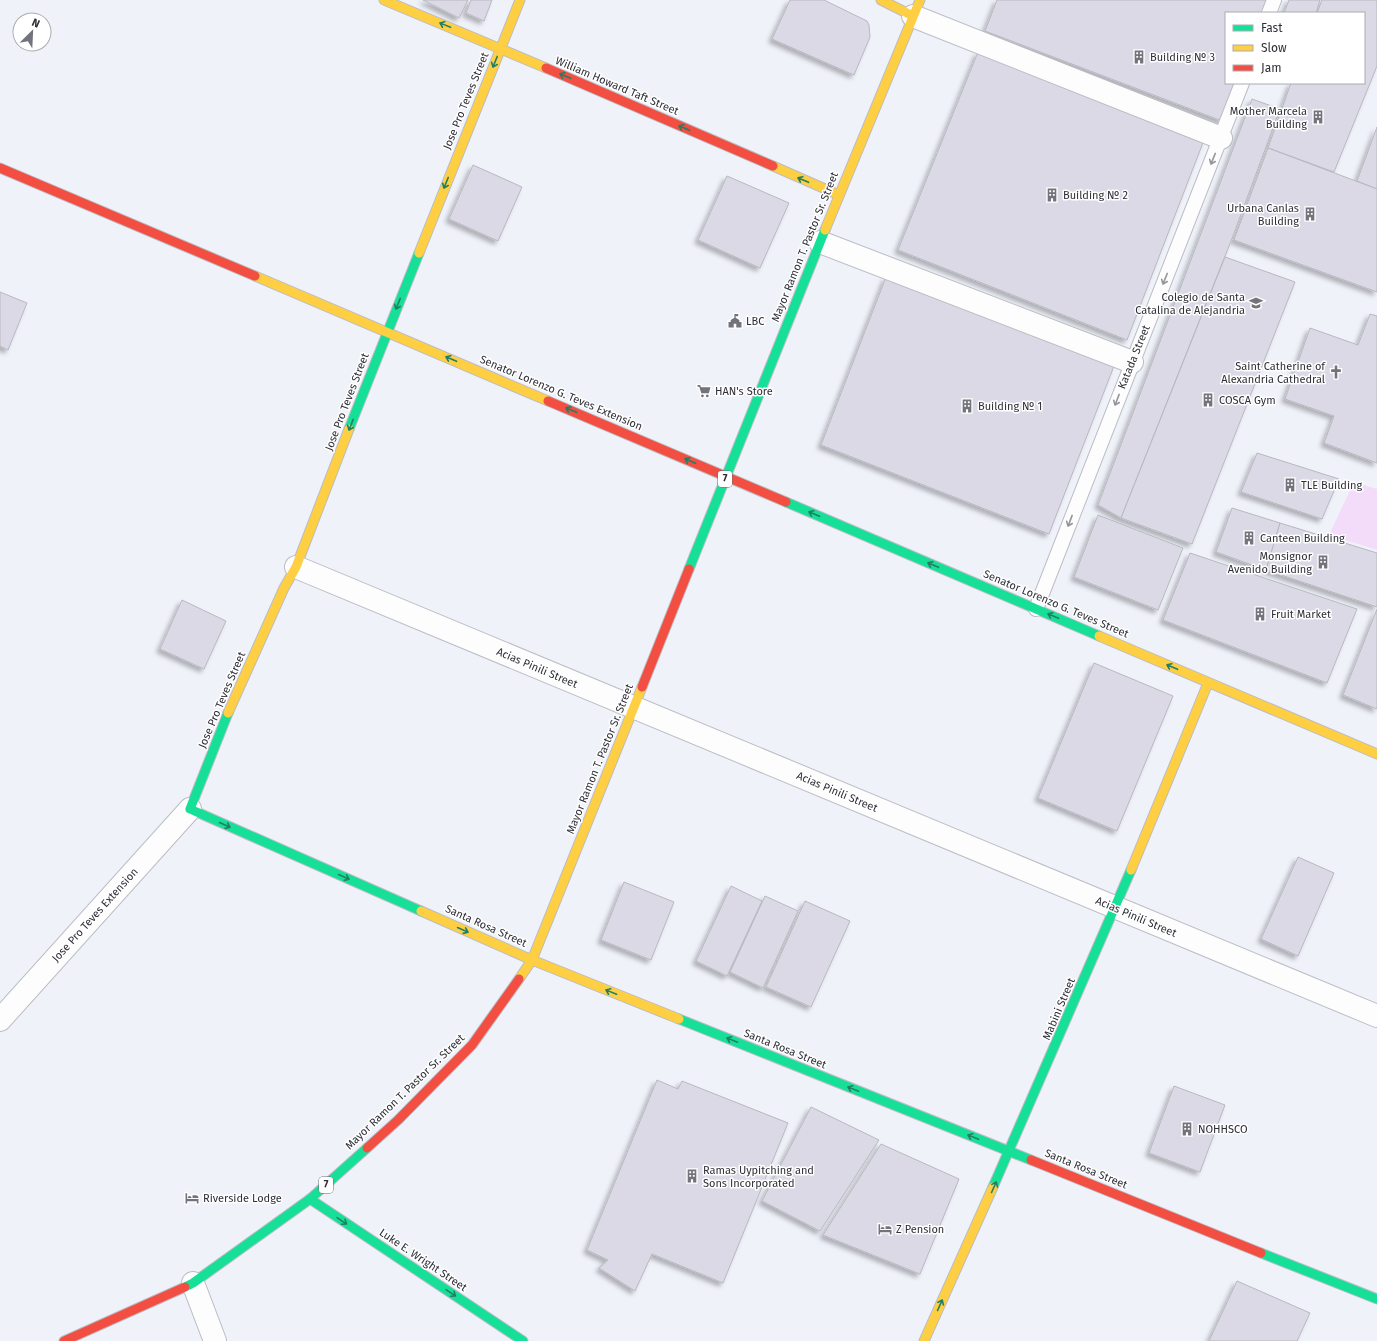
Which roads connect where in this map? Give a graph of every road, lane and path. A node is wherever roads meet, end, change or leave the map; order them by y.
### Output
1 (384, 0) edge
2 (520, 0) edge
3 (881, 0) edge
4 (1274, 0) edge
5 (916, 8) edge
6 (1269, 12) edge
7 (500, 48) junction
8 (1242, 84) edge
9 (1221, 138) junction
10 (0, 168) edge
11 (839, 195) junction
12 (820, 242) junction
13 (387, 332) junction
14 (1132, 362) junction
15 (726, 476) junction
16 (296, 567) junction
17 (1036, 609) junction
18 (1208, 683) junction
19 (634, 708) junction
20 (1377, 754) edge
21 (190, 809) junction
22 (1115, 908) junction
23 (532, 960) junction
24 (1377, 1016) edge
25 (0, 1019) edge
26 (1010, 1152) junction
27 (310, 1199) junction
28 (193, 1283) junction
29 (1377, 1299) edge
30 (64, 1341) edge
31 (216, 1341) edge
32 (523, 1341) edge
33 (924, 1341) edge

7 -> 1 street, William Howard Taft Street
2 - 7 street, Jose Pro Teves Street
3 - 5 street
4 - 6 lane
5 - 9 street
5 - 11 street, Mayor Ramon T. Pastor Sr. Street / 7
11 -> 7 street, William Howard Taft Street
7 -> 13 street, Jose Pro Teves Street
8 - 9 lane, Katada Street
9 -> 14 lane, Katada Street
10 - 13 street, Senator Lorenzo G. Teves Extension
11 - 12 street, Mayor Ramon T. Pastor Sr. Street / 7
12 - 14 street
12 - 15 street, Mayor Ramon T. Pastor Sr. Street / 7
15 -> 13 street, Senator Lorenzo G. Teves Extension
13 -> 16 street, Jose Pro Teves Street
14 -> 17 lane, Katada Street
17 -> 15 street, Senator Lorenzo G. Teves Street
15 - 19 street, Mayor Ramon T. Pastor Sr. Street / 7
16 - 19 street, Acias Pinili Street
16 - 21 street, Jose Pro Teves Street
18 -> 17 street, Senator Lorenzo G. Teves Street
18 - 20 street, Senator Lorenzo G. Teves Street
18 - 22 street, Mabini Street
19 - 22 street, Acias Pinili Street
19 - 23 street, Mayor Ramon T. Pastor Sr. Street / 7
21 -> 23 street, Santa Rosa Street
21 - 25 street, Jose Pro Teves Extension
22 - 24 street, Acias Pinili Street
22 - 26 street, Mabini Street
26 -> 23 street, Santa Rosa Street
23 - 27 street, Mayor Ramon T. Pastor Sr. Street / 7
26 - 29 street, Santa Rosa Street
33 -> 26 street, Mabini Street
27 - 28 street, Mayor Ramon T. Pastor Sr. Street / 7
27 -> 32 street, Luke E. Wright Street
28 - 30 street, Mayor Ramon T. Pastor Sr. Street / 7
28 - 31 street

